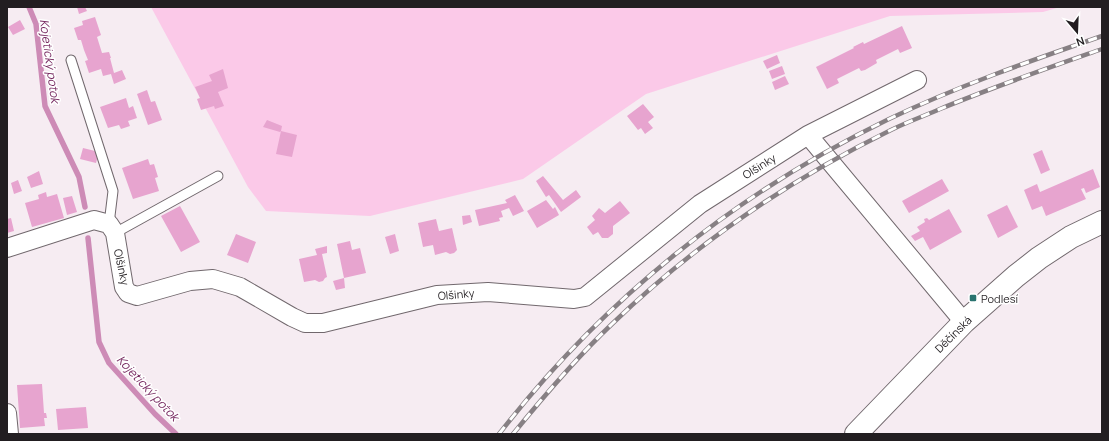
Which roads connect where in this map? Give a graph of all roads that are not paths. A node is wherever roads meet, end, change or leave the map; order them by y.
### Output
1 (71, 60) dead end
2 (917, 80) dead end
3 (808, 135) junction
4 (218, 176) dead end
5 (1102, 222) edge
6 (112, 228) junction
7 (7, 248) edge
8 (964, 322) junction
9 (7, 413) edge
10 (8, 434) edge
11 (856, 434) edge

1 - 6 lane, Olšinky
2 - 3 street
3 - 6 street, Olšinky
3 - 8 street
4 - 6 lane, Olšinky
5 - 8 main road, Děčínská
6 - 7 street
8 - 11 main road, Děčínská
9 - 10 street

